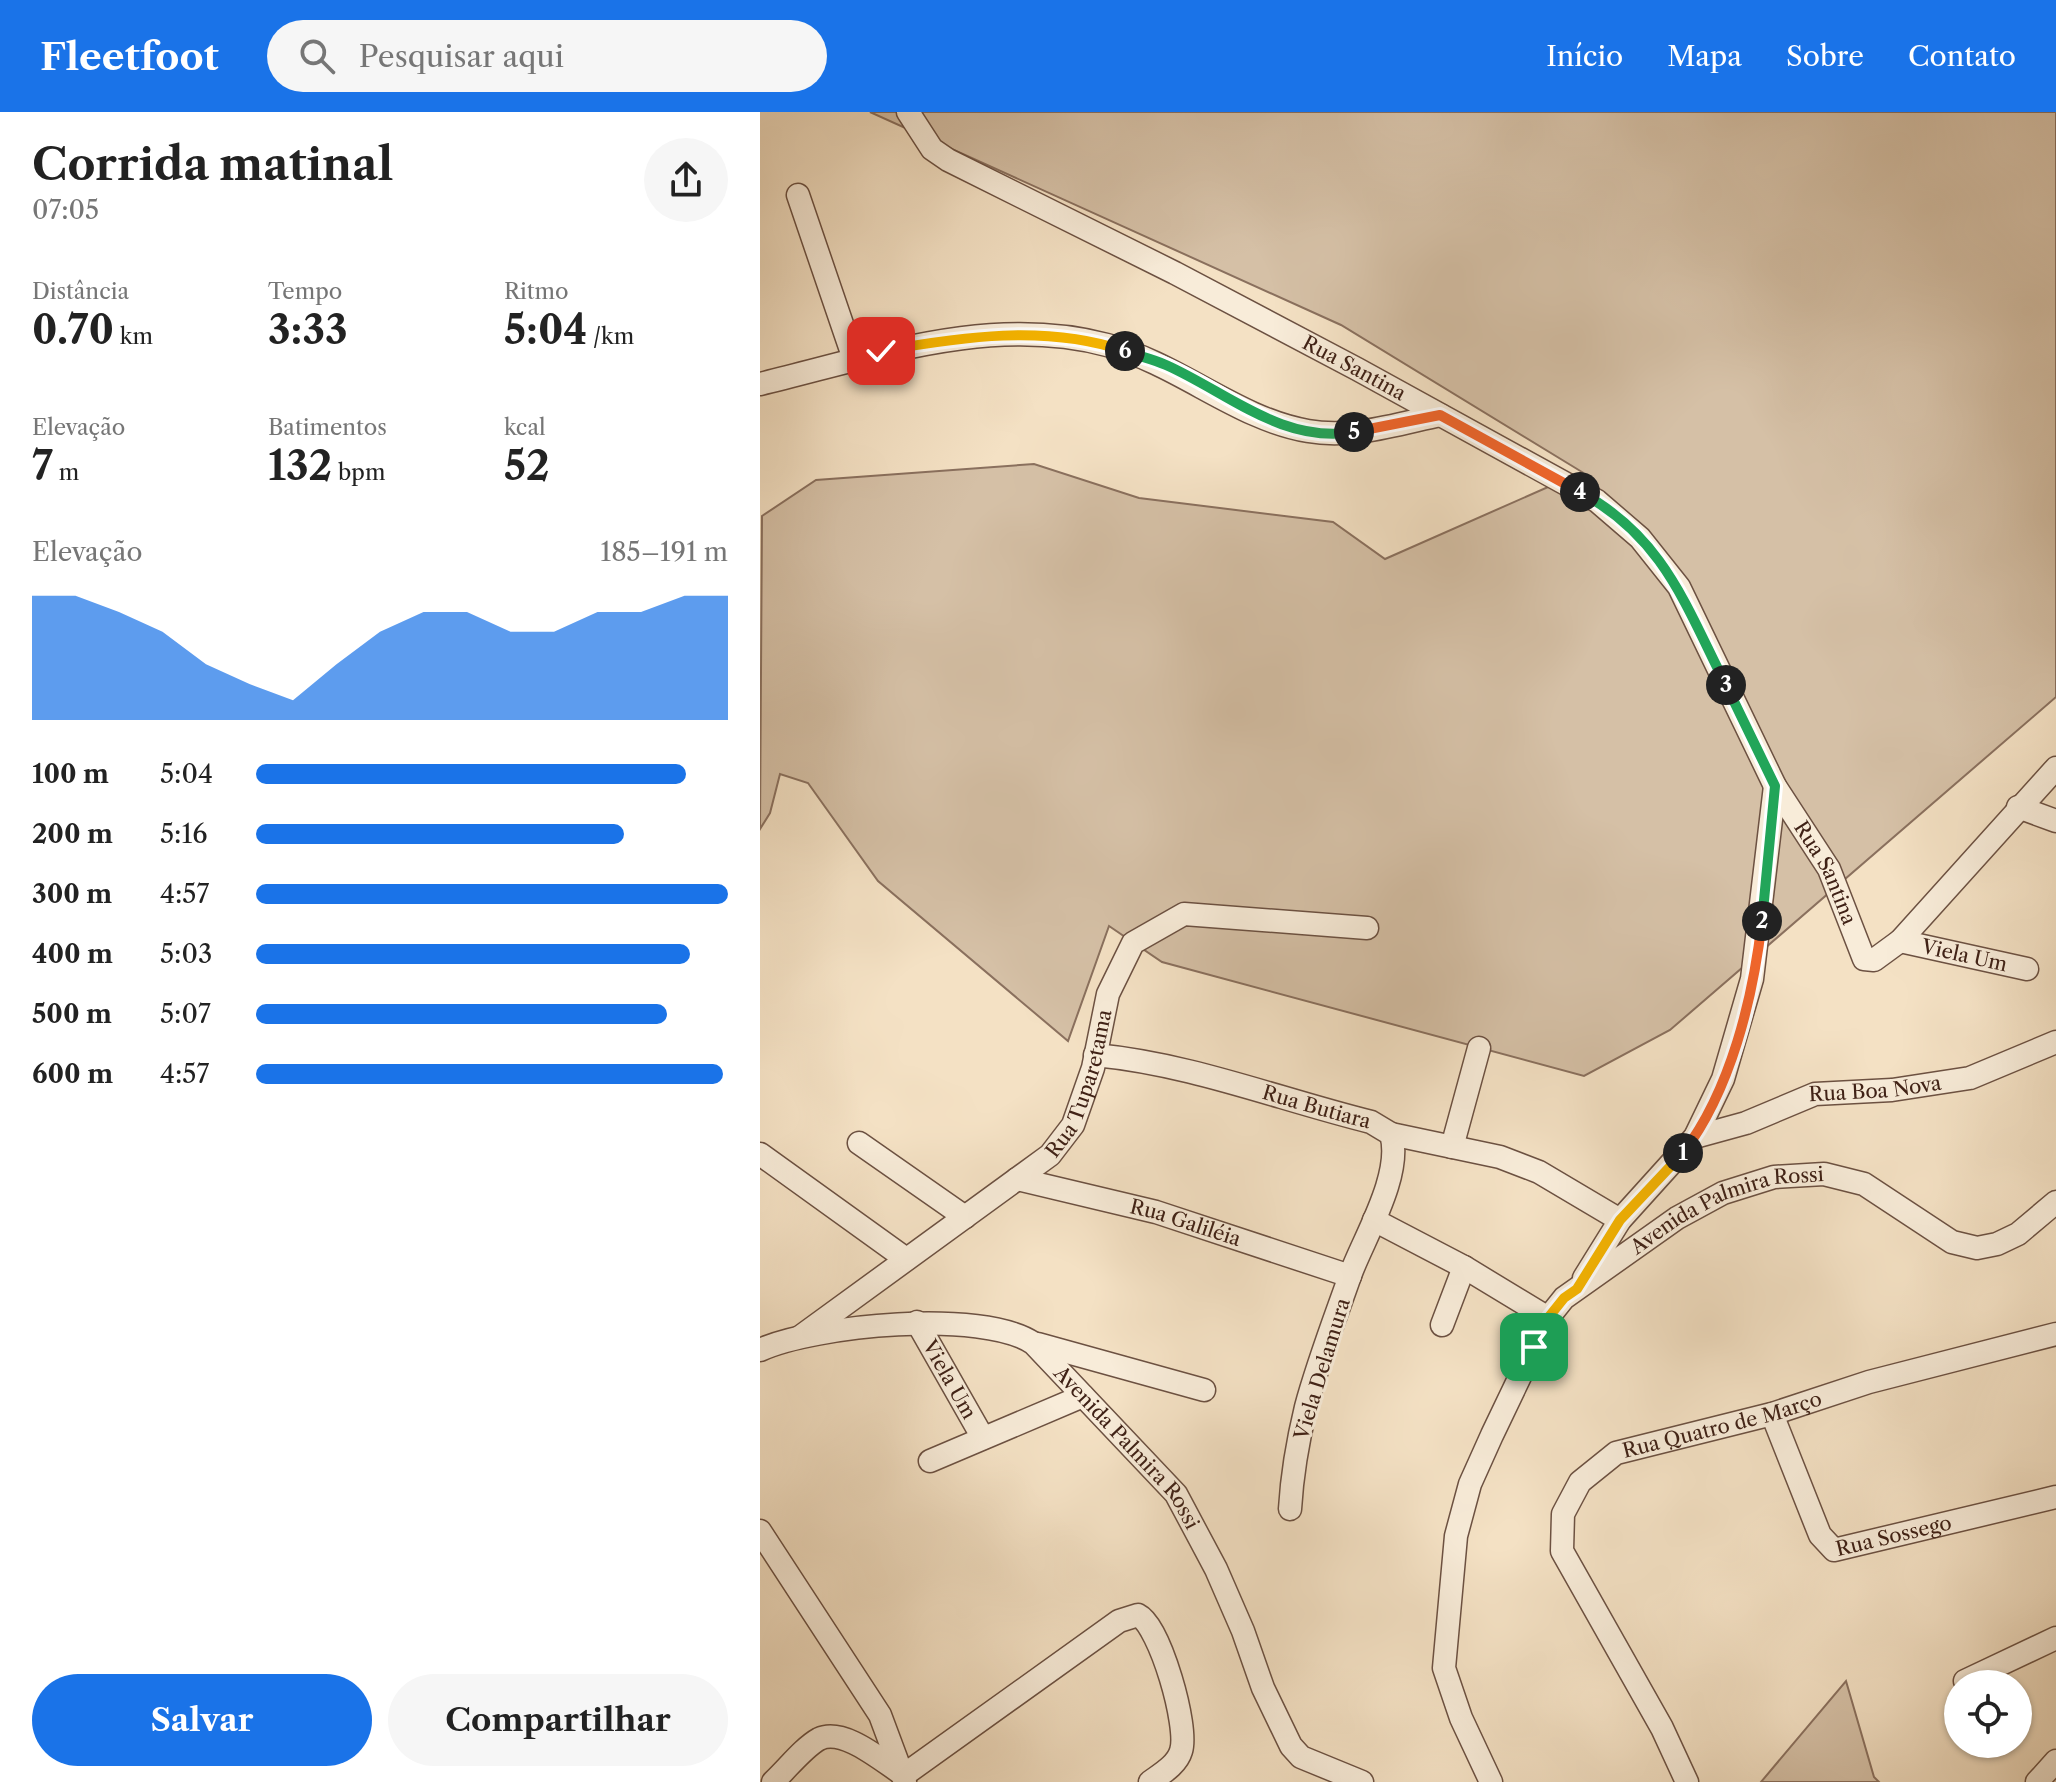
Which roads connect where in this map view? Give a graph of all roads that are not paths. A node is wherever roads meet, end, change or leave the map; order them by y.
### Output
1 (908, 112) edge
2 (798, 195) dead end
3 (854, 359) junction
4 (760, 384) edge
5 (1440, 415) junction
6 (2056, 768) edge
7 (1775, 786) junction
8 (2018, 807) junction
9 (2056, 821) edge
10 (1367, 928) dead end
11 (1900, 941) junction
12 (2027, 969) dead end
13 (2056, 1042) edge
14 (1479, 1048) dead end
15 (1095, 1055) junction
16 (1391, 1134) junction
17 (1695, 1137) junction
18 (859, 1143) dead end
19 (1452, 1147) junction
20 (760, 1154) edge
21 (1017, 1179) junction
22 (2056, 1202) edge
23 (965, 1217) junction
24 (1374, 1220) junction
25 (1620, 1220) junction
26 (906, 1259) junction
27 (1464, 1267) junction
28 (1350, 1276) junction
29 (1577, 1289) junction
30 (1548, 1318) junction
31 (917, 1322) junction
32 (1442, 1325) dead end
33 (2056, 1334) edge
34 (797, 1339) junction
35 (1033, 1343) junction
36 (762, 1346) edge
37 (1204, 1390) dead end
38 (1083, 1396) junction
39 (1772, 1414) junction
40 (983, 1438) junction
41 (930, 1461) dead end
42 (2056, 1497) edge
43 (1290, 1509) dead end
44 (760, 1531) edge
45 (2056, 1638) edge
46 (1988, 1670) edge
47 (1158, 1776) edge
48 (904, 1778) edge
49 (773, 1782) edge
50 (1362, 1782) edge
51 (1491, 1782) edge
52 (1687, 1782) edge

1 - 5 street, Rua Santina
2 - 3 street
3 - 4 street
3 - 5 street
5 - 7 street, Rua Santina
6 - 8 street, Rua Santina
7 - 11 street, Rua Santina
7 - 17 street
8 - 9 street
8 - 11 street, Rua Santina
10 - 15 street, Rua Tuparetama
11 - 12 street, Viela Um
13 - 17 street, Rua Boa Nova
14 - 19 street
15 - 16 street, Rua Butiara
15 - 21 street, Rua Tuparetama
16 - 19 street
16 - 24 street, Rua Butiara
17 - 25 street
18 - 23 street
19 - 25 street
20 - 26 street
21 - 23 street, Rua Tuparetama
21 - 28 street, Rua Galiléia
22 - 29 street, Avenida Palmira Rossi
23 - 26 street, Rua Tuparetama
24 - 27 street
24 - 28 street, Rua Butiara
25 - 29 street
26 - 34 street, Rua Tuparetama
27 - 30 street
27 - 32 street
28 - 43 street, Viela Delamura
29 - 30 street, Avenida Palmira Rossi
30 - 51 street, Avenida Palmira Rossi
31 - 34 street, Avenida Palmira Rossi
31 - 35 street, Avenida Palmira Rossi
31 - 40 street, Viela Um
33 - 39 street, Rua Quatro de Março
34 - 36 street, Avenida Palmira Rossi
35 - 37 street
35 - 38 street, Avenida Palmira Rossi
38 - 40 street
38 - 50 street, Avenida Palmira Rossi
39 - 42 street, Rua Sossego
39 - 52 street, Rua Quatro de Março
40 - 41 street
44 - 48 street
45 - 46 street
47 - 48 street
48 - 49 street

